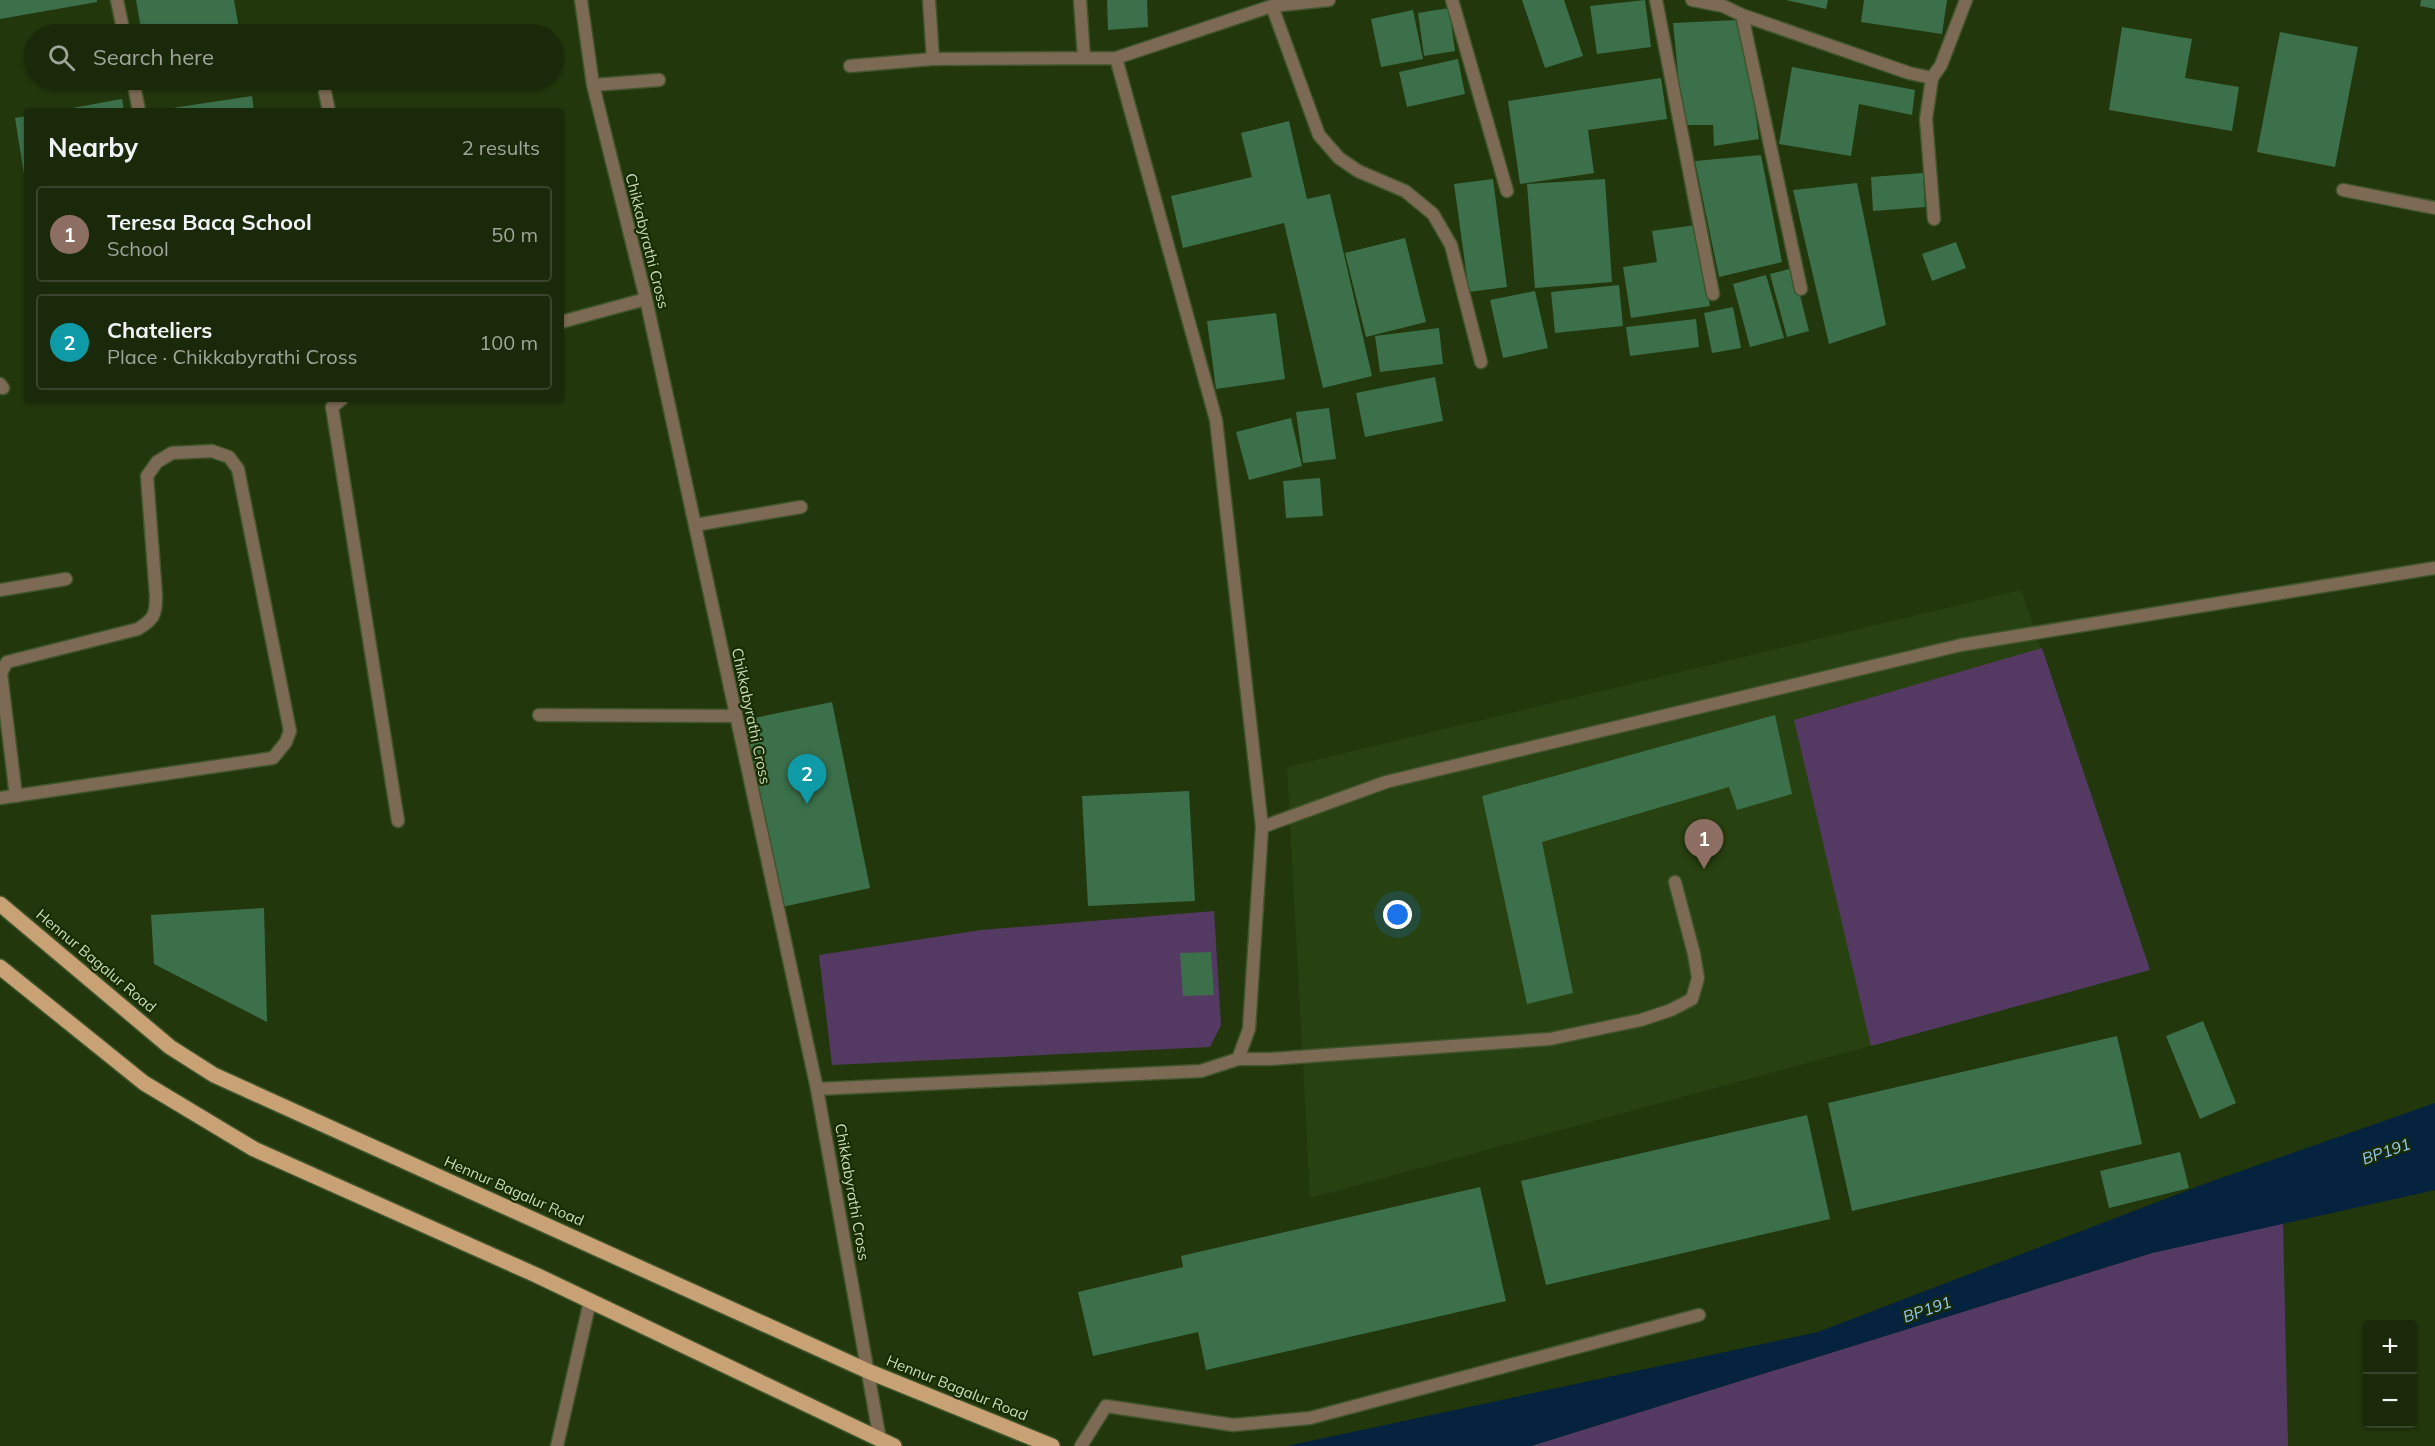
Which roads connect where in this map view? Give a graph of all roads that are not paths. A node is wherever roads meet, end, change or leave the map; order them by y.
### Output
1 (117, 0) edge
2 (581, 0) edge
3 (929, 0) edge
4 (1080, 0) edge
5 (1329, 0) edge
6 (1452, 0) edge
7 (1656, 0) edge
8 (1692, 0) edge
9 (1966, 0) edge
10 (1724, 3) edge
11 (1272, 6) junction
12 (1742, 15) junction
13 (122, 24) edge
14 (1084, 58) junction
15 (1116, 58) junction
16 (933, 59) junction
17 (850, 66) dead end
18 (1932, 78) junction
19 (659, 80) dead end
20 (593, 85) junction
21 (135, 90) edge
22 (325, 92) dead end
23 (138, 108) edge
24 (328, 108) edge
25 (2343, 190) dead end
26 (1507, 191) dead end
27 (2435, 208) edge
28 (1934, 219) dead end
29 (1801, 289) dead end
30 (1713, 294) dead end
31 (646, 299) junction
32 (564, 321) edge
33 (1480, 362) dead end
34 (338, 402) edge
35 (801, 507) dead end
36 (695, 525) junction
37 (2435, 568) edge
38 (66, 579) dead end
39 (0, 590) edge
40 (539, 716) dead end
41 (736, 716) junction
42 (16, 796) junction
43 (0, 798) edge
44 (398, 821) dead end
45 (1262, 826) junction
46 (1675, 882) dead end
47 (0, 904) edge
48 (0, 967) edge
49 (1238, 1059) junction
50 (817, 1089) junction
51 (590, 1301) junction
52 (1699, 1314) dead end
53 (870, 1372) junction
54 (887, 1443) edge
55 (557, 1446) edge
56 (1052, 1446) edge
57 (1082, 1446) edge

1 - 13 street
2 - 20 street, Chikkabyrathi Cross
3 - 16 street
4 - 14 street
5 - 11 street
6 - 26 street
7 - 30 street
8 - 10 street
9 - 18 street
10 - 12 street
11 - 15 street
11 - 33 street
12 - 18 street
12 - 29 street
14 - 15 street
14 - 16 street
15 - 45 street
16 - 17 street
18 - 28 street
19 - 20 street
20 - 31 street, Chikkabyrathi Cross
21 - 23 street
22 - 24 street
25 - 27 street
31 - 32 street
31 - 36 street, Chikkabyrathi Cross
34 - 44 street
35 - 36 street
36 - 41 street, Chikkabyrathi Cross
37 - 45 street
38 - 39 street
40 - 41 street
41 - 50 street, Chikkabyrathi Cross
42 - 42 street
42 - 43 street
45 - 49 street
46 - 49 street
47 - 53 main road, Hennur Bagalur Road
48 - 51 main road
49 - 50 street
50 - 53 street, Chikkabyrathi Cross
51 - 54 main road
51 - 55 street
52 - 57 street
53 - 54 street, Chikkabyrathi Cross
53 - 56 main road, Hennur Bagalur Road

